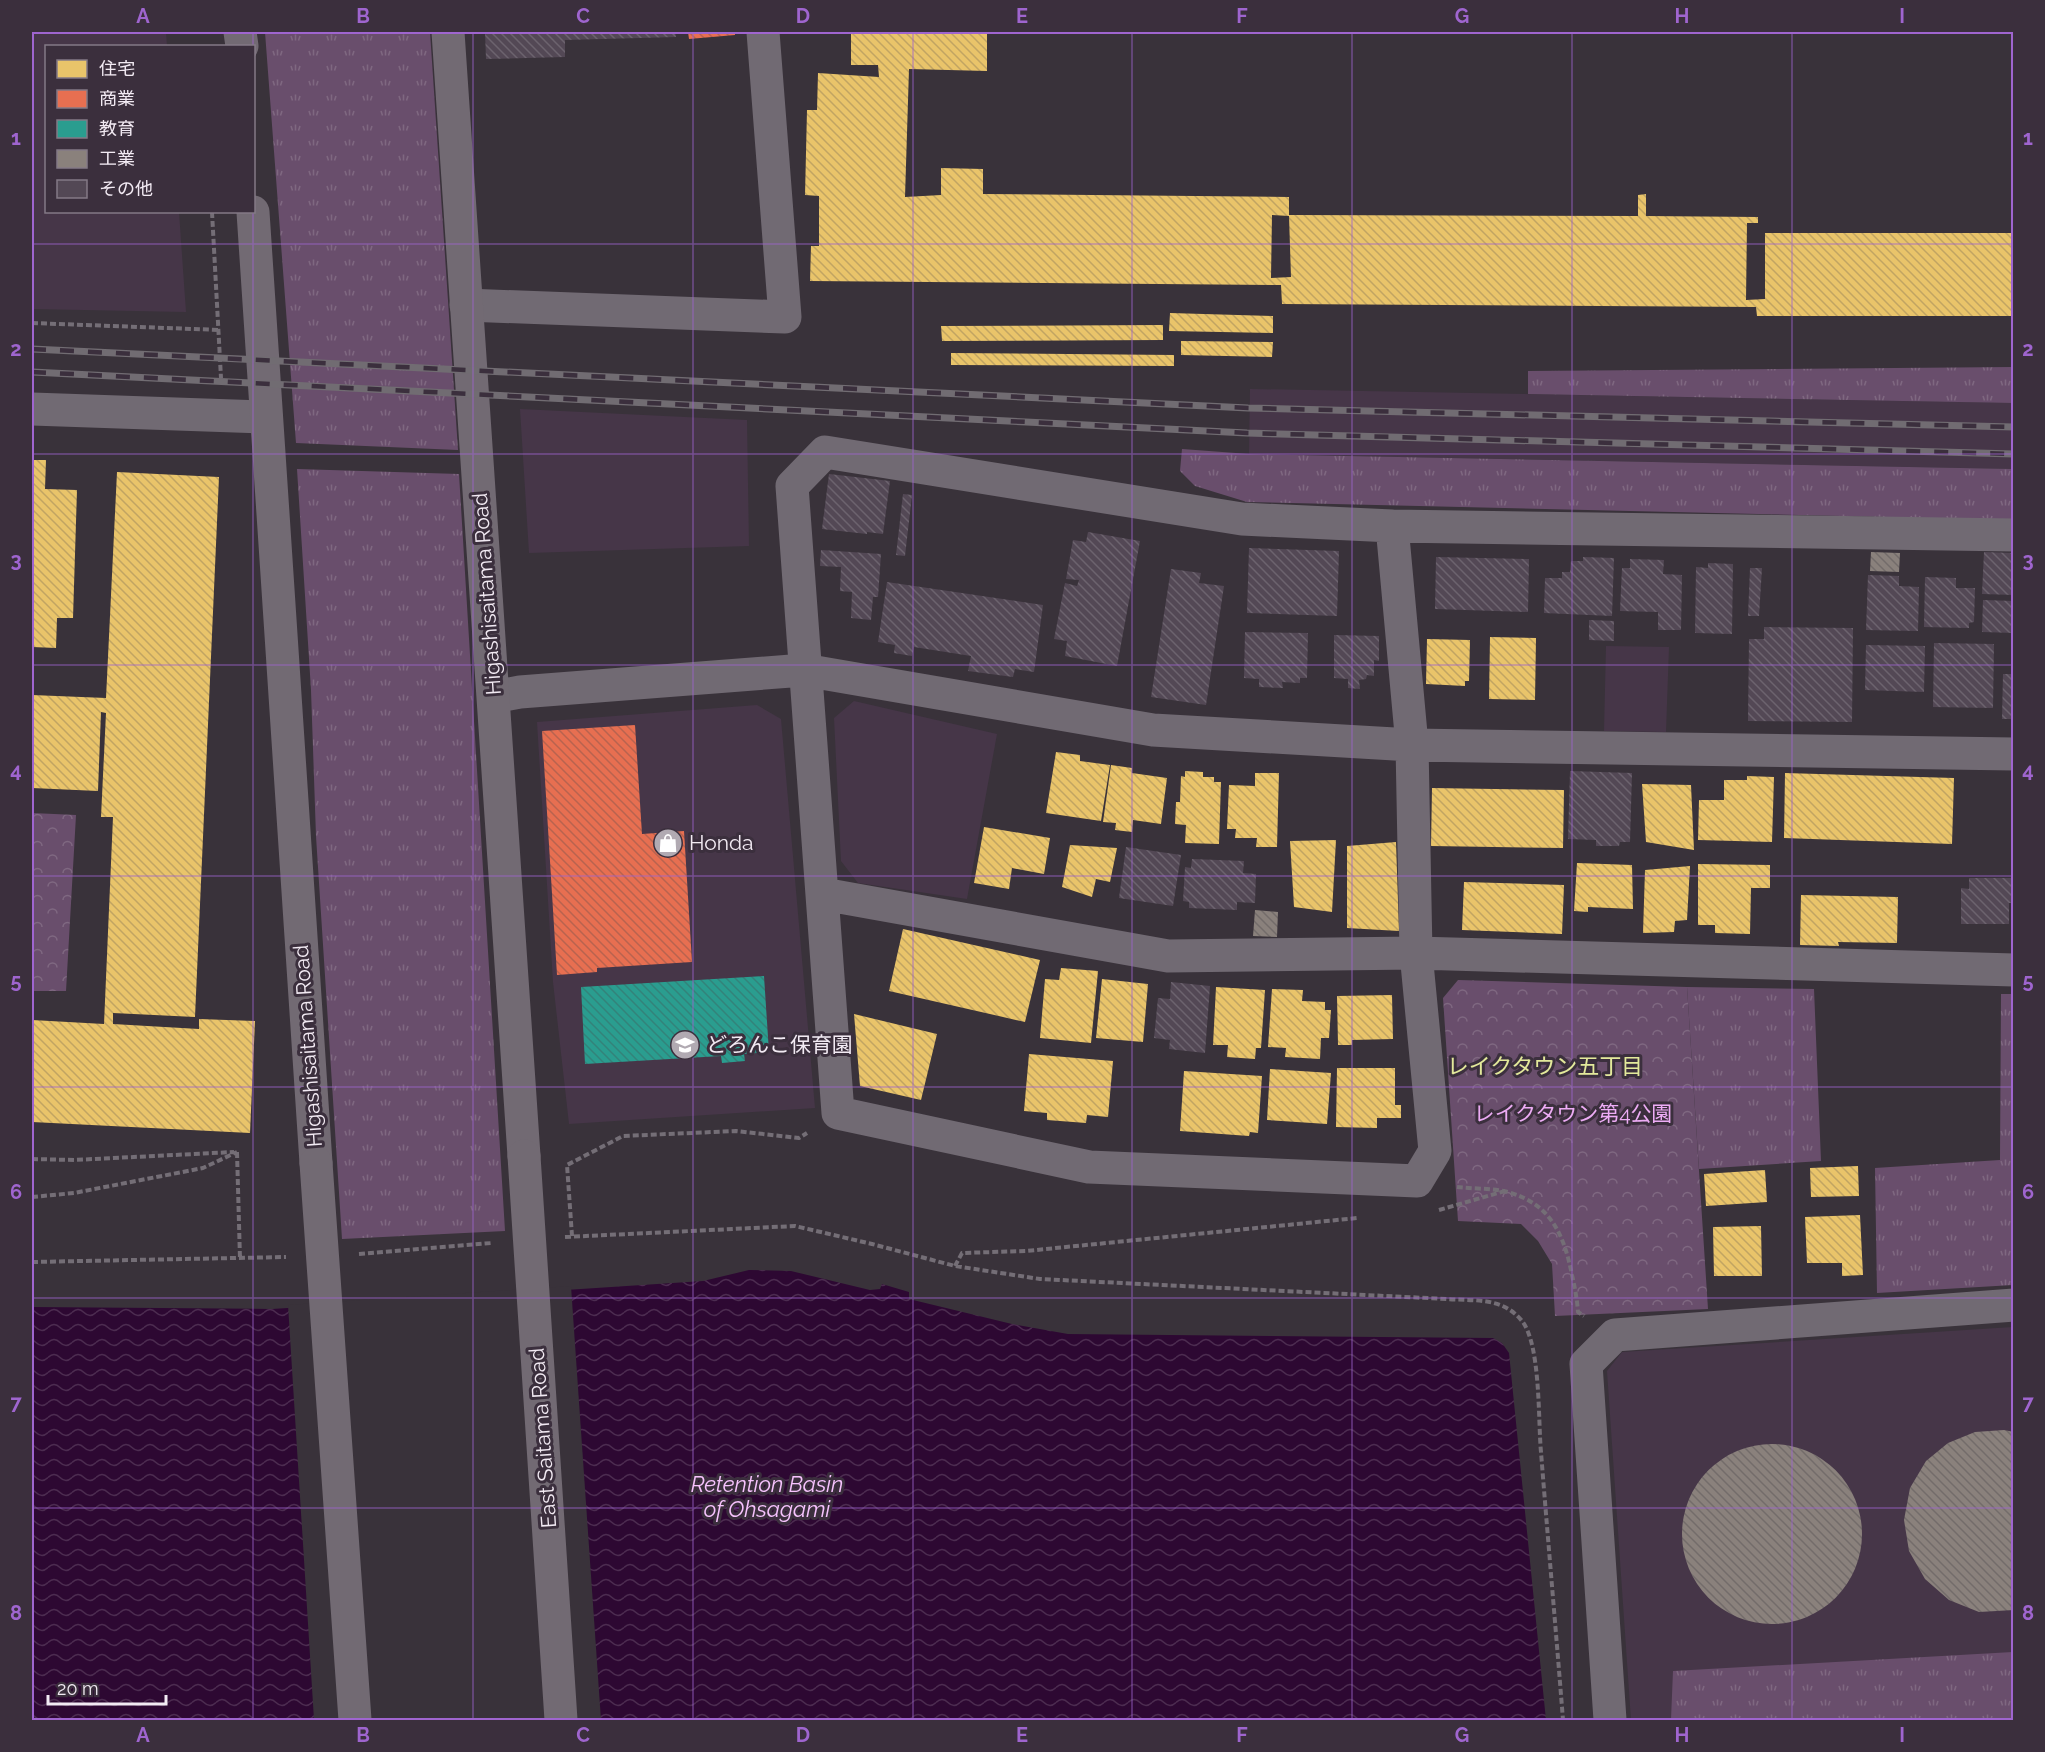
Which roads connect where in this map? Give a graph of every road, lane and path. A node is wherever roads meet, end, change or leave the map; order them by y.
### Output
1 (448, 32) edge
2 (763, 32) edge
3 (212, 213) edge
4 (253, 213) edge
5 (466, 305) junction
6 (32, 323) edge
7 (220, 330) junction
8 (221, 383) dead end
9 (32, 409) edge
10 (266, 417) junction
11 (1392, 526) junction
12 (2013, 535) edge
13 (804, 670) junction
14 (494, 697) junction
15 (1412, 745) junction
16 (2013, 754) edge
17 (823, 894) junction
18 (1416, 953) junction
19 (2013, 970) edge
20 (838, 1113) junction
21 (237, 1152) junction
22 (524, 1156) joint
23 (32, 1160) edge
24 (1417, 1181) junction
25 (1505, 1191) junction
26 (32, 1197) edge
27 (1435, 1210) dead end
28 (1366, 1217) dead end
29 (572, 1236) junction
30 (556, 1238) dead end
31 (494, 1243) dead end
32 (348, 1255) dead end
33 (294, 1257) dead end
34 (240, 1259) junction
35 (32, 1262) edge
36 (955, 1266) junction
37 (2013, 1305) edge
38 (1615, 1335) junction
39 (355, 1720) edge
40 (561, 1720) edge
41 (1563, 1720) edge
42 (1610, 1720) edge

1 - 5 highway, Higashisaitama Road
2 - 5 street
3 - 7 path
4 - 10 highway, Higashisaitama Road
5 - 14 highway, Higashisaitama Road
6 - 7 path
7 - 8 path
9 - 10 street
10 - 39 highway, Higashisaitama Road, bridge
11 - 12 street
11 - 13 street
11 - 15 street
13 - 14 street
13 - 15 street
13 - 17 street
14 - 22 highway, Higashisaitama Road
15 - 16 street
15 - 18 street
17 - 18 street
17 - 20 street
18 - 19 street
18 - 24 street
20 - 24 street
20 - 29 path
21 - 23 path
21 - 26 path
21 - 34 path
22 - 40 highway, East Saitama Road, bridge
24 - 25 path
25 - 27 path
25 - 38 path
28 - 36 path
29 - 30 path
29 - 36 path
31 - 32 path
33 - 34 path
34 - 35 path
36 - 41 path
37 - 38 street
38 - 42 street

